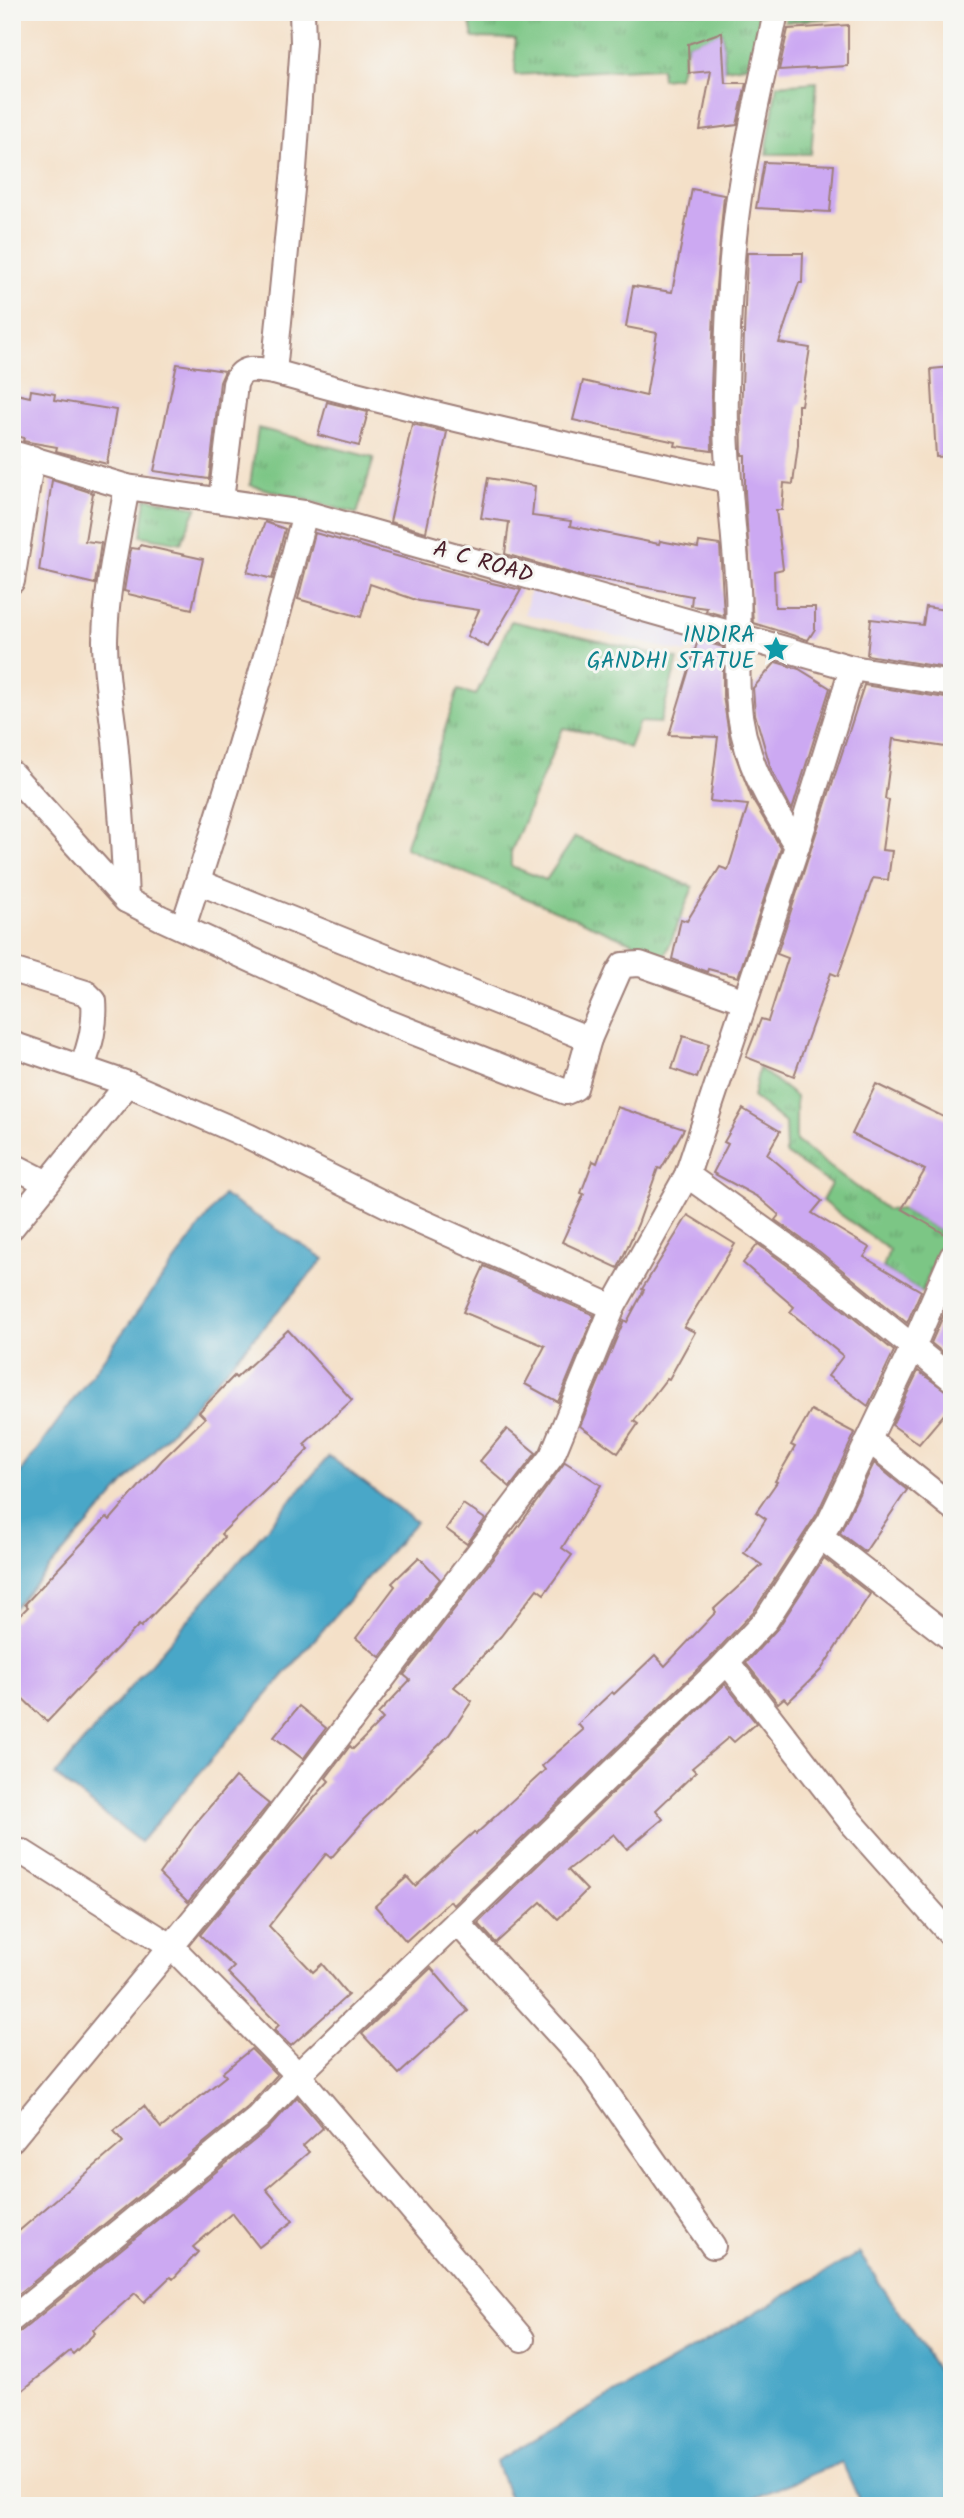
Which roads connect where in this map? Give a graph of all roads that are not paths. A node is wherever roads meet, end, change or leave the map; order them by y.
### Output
1 (302, 12) edge
2 (776, 12) edge
3 (274, 372) junction
4 (22, 455) edge
5 (728, 480) junction
6 (127, 487) junction
7 (221, 499) junction
8 (305, 513) junction
9 (12, 581) edge
10 (738, 635) junction
11 (852, 667) junction
12 (952, 684) edge
13 (12, 774) edge
14 (797, 846) junction
15 (198, 882) junction
16 (127, 900) junction
17 (183, 928) junction
18 (12, 970) edge
19 (745, 1001) junction
20 (589, 1040) junction
21 (12, 1044) edge
22 (82, 1068) junction
23 (128, 1084) junction
24 (12, 1165) edge
25 (687, 1175) junction
26 (47, 1183) junction
27 (12, 1227) edge
28 (952, 1258) edge
29 (613, 1307) junction
30 (913, 1347) junction
31 (952, 1379) edge
32 (869, 1440) junction
33 (952, 1507) edge
34 (820, 1536) junction
35 (952, 1639) edge
36 (727, 1662) junction
37 (12, 1853) edge
38 (457, 1922) junction
39 (952, 1936) edge
40 (171, 1946) junction
41 (298, 2075) junction
42 (12, 2140) edge
43 (713, 2246) dead end
44 (12, 2319) edge
45 (522, 2339) dead end

1 - 3 street
2 - 5 street
3 - 5 street
3 - 7 street
4 - 6 street, A C ROAD
4 - 9 street
5 - 10 street
6 - 7 street, A C ROAD
6 - 16 street
7 - 8 street, A C ROAD
8 - 10 street, A C ROAD
8 - 15 street
10 - 11 street, A C ROAD
10 - 14 street
11 - 12 street, A C ROAD
11 - 14 street
13 - 16 street
14 - 19 street
15 - 17 street
15 - 20 street
16 - 17 street
17 - 20 street
18 - 22 street
19 - 20 street
19 - 25 street
21 - 22 street
22 - 23 street
23 - 26 street
23 - 29 street
24 - 26 street
25 - 29 street
25 - 30 street
26 - 27 street
28 - 30 street
29 - 40 street
30 - 31 street
30 - 32 street
32 - 33 street
32 - 34 street
34 - 35 street
34 - 36 street
36 - 38 street
36 - 39 street
37 - 40 street
38 - 41 street
38 - 43 street
40 - 41 street
40 - 42 street
41 - 44 street
41 - 45 street

